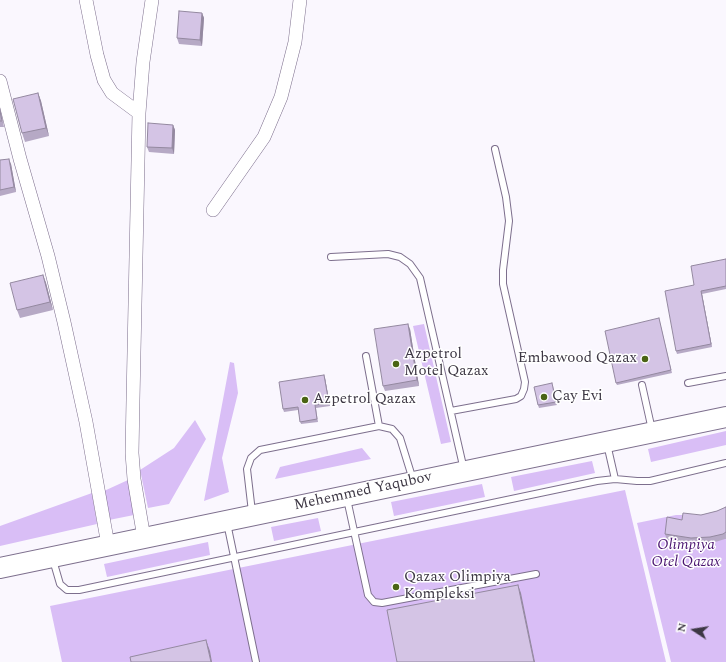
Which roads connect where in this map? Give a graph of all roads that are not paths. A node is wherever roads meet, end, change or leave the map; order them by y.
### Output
1 (86, 0) edge
2 (152, 0) edge
3 (300, 0) edge
4 (0, 81) edge
5 (139, 113) junction
6 (496, 150) dead end
7 (213, 210) dead end
8 (330, 257) dead end
9 (366, 356) dead end
10 (726, 376) edge
11 (688, 383) dead end
12 (642, 385) dead end
13 (451, 411) junction
14 (726, 417) edge
15 (379, 426) junction
16 (653, 432) junction
17 (606, 442) junction
18 (726, 463) edge
19 (465, 471) junction
20 (614, 479) junction
21 (413, 482) junction
22 (347, 496) junction
23 (252, 515) junction
24 (226, 521) junction
25 (354, 532) junction
26 (144, 538) junction
27 (108, 545) junction
28 (52, 557) junction
29 (234, 557) junction
30 (0, 568) edge
31 (536, 574) dead end
32 (256, 662) edge

1 - 5 street
2 - 5 street
3 - 7 street
4 - 27 street
5 - 26 street
6 - 13 lane
8 - 13 lane
9 - 15 lane
10 - 11 lane
12 - 16 lane
13 - 19 lane
14 - 16 main road, Mehemmed Yaqubov
15 - 21 lane
15 - 23 lane
16 - 17 main road, Mehemmed Yaqubov
17 - 19 main road, Mehemmed Yaqubov
17 - 20 lane
18 - 20 lane
19 - 21 main road, Mehemmed Yaqubov
20 - 25 lane
21 - 22 main road, Mehemmed Yaqubov
22 - 23 main road, Mehemmed Yaqubov
22 - 25 lane
23 - 24 main road, Mehemmed Yaqubov
24 - 26 main road, Mehemmed Yaqubov
24 - 29 lane
25 - 29 lane
25 - 31 lane
26 - 27 main road, Mehemmed Yaqubov
27 - 28 main road, Mehemmed Yaqubov
28 - 29 lane
28 - 30 main road, Mehemmed Yaqubov
29 - 32 lane

